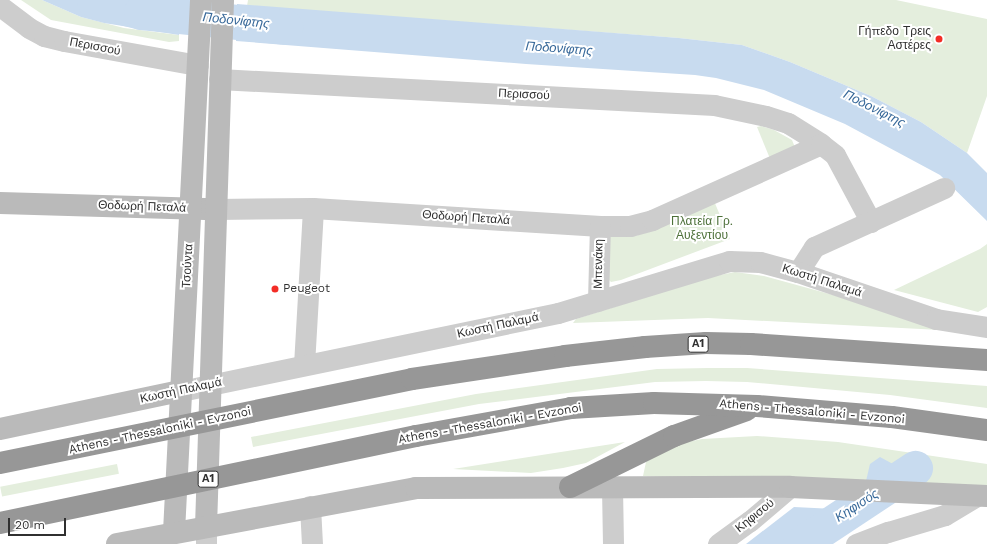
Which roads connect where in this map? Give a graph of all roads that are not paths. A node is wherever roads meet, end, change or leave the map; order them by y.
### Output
1 (201, 0) edge
2 (223, 0) edge
3 (0, 6) edge
4 (210, 40) junction
5 (198, 65) junction
6 (219, 79) junction
7 (821, 144) junction
8 (944, 188) dead end
9 (0, 203) edge
10 (312, 208) junction
11 (191, 209) junction
12 (216, 210) junction
13 (871, 222) junction
14 (600, 226) junction
15 (798, 272) junction
16 (598, 301) junction
17 (987, 327) edge
18 (987, 360) edge
19 (304, 365) junction
20 (210, 386) junction
21 (181, 391) junction
22 (757, 406) junction
23 (0, 429) edge
24 (987, 430) edge
25 (0, 463) edge
26 (570, 487) junction
27 (612, 487) junction
28 (790, 487) junction
29 (982, 495) edge
30 (310, 506) junction
31 (0, 523) edge
32 (174, 532) junction
33 (206, 535) edge
34 (889, 538) edge
35 (117, 544) edge
36 (312, 544) edge
37 (613, 544) edge
38 (718, 544) edge
39 (856, 544) edge

1 - 4 street, Τσούντα
2 - 4 street, Τσούντα
3 - 5 street, Περισσού
4 - 5 street, Τσούντα
4 - 6 street, Τσούντα
5 - 11 street, Τσούντα
6 - 7 street, Περισσού
6 - 12 street, Τσούντα
7 - 13 street
7 - 14 street, Θοδωρή Πεταλά
8 - 13 street
9 - 11 street, Θοδωρή Πεταλά
10 - 12 street, Θοδωρή Πεταλά
10 - 14 street, Θοδωρή Πεταλά
10 - 19 street
11 - 12 street, Θοδωρή Πεταλά
11 - 21 street, Τσούντα
12 - 20 street, Τσούντα
13 - 15 street
14 - 16 street, Μπενάκη
15 - 16 street, Κωστή Παλαμά
15 - 17 street, Κωστή Παλαμά
16 - 19 street, Κωστή Παλαμά
18 - 25 highway, Athens - Thessaloniki - Evzonoi / Α1
19 - 20 street, Κωστή Παλαμά
20 - 21 street, Κωστή Παλαμά
20 - 33 street, Τσούντα
21 - 23 street, Κωστή Παλαμά
21 - 32 street, Τσούντα
22 - 24 highway, Athens - Thessaloniki - Evzonoi / Α1
22 - 26 highway
22 - 31 highway, Athens - Thessaloniki - Evzonoi / Α1
26 - 27 street
26 - 30 street
27 - 28 street
27 - 37 street
28 - 29 street
28 - 38 street, Κηφισού
29 - 34 street
30 - 33 street
30 - 36 street
32 - 33 street
32 - 35 street
34 - 39 street

